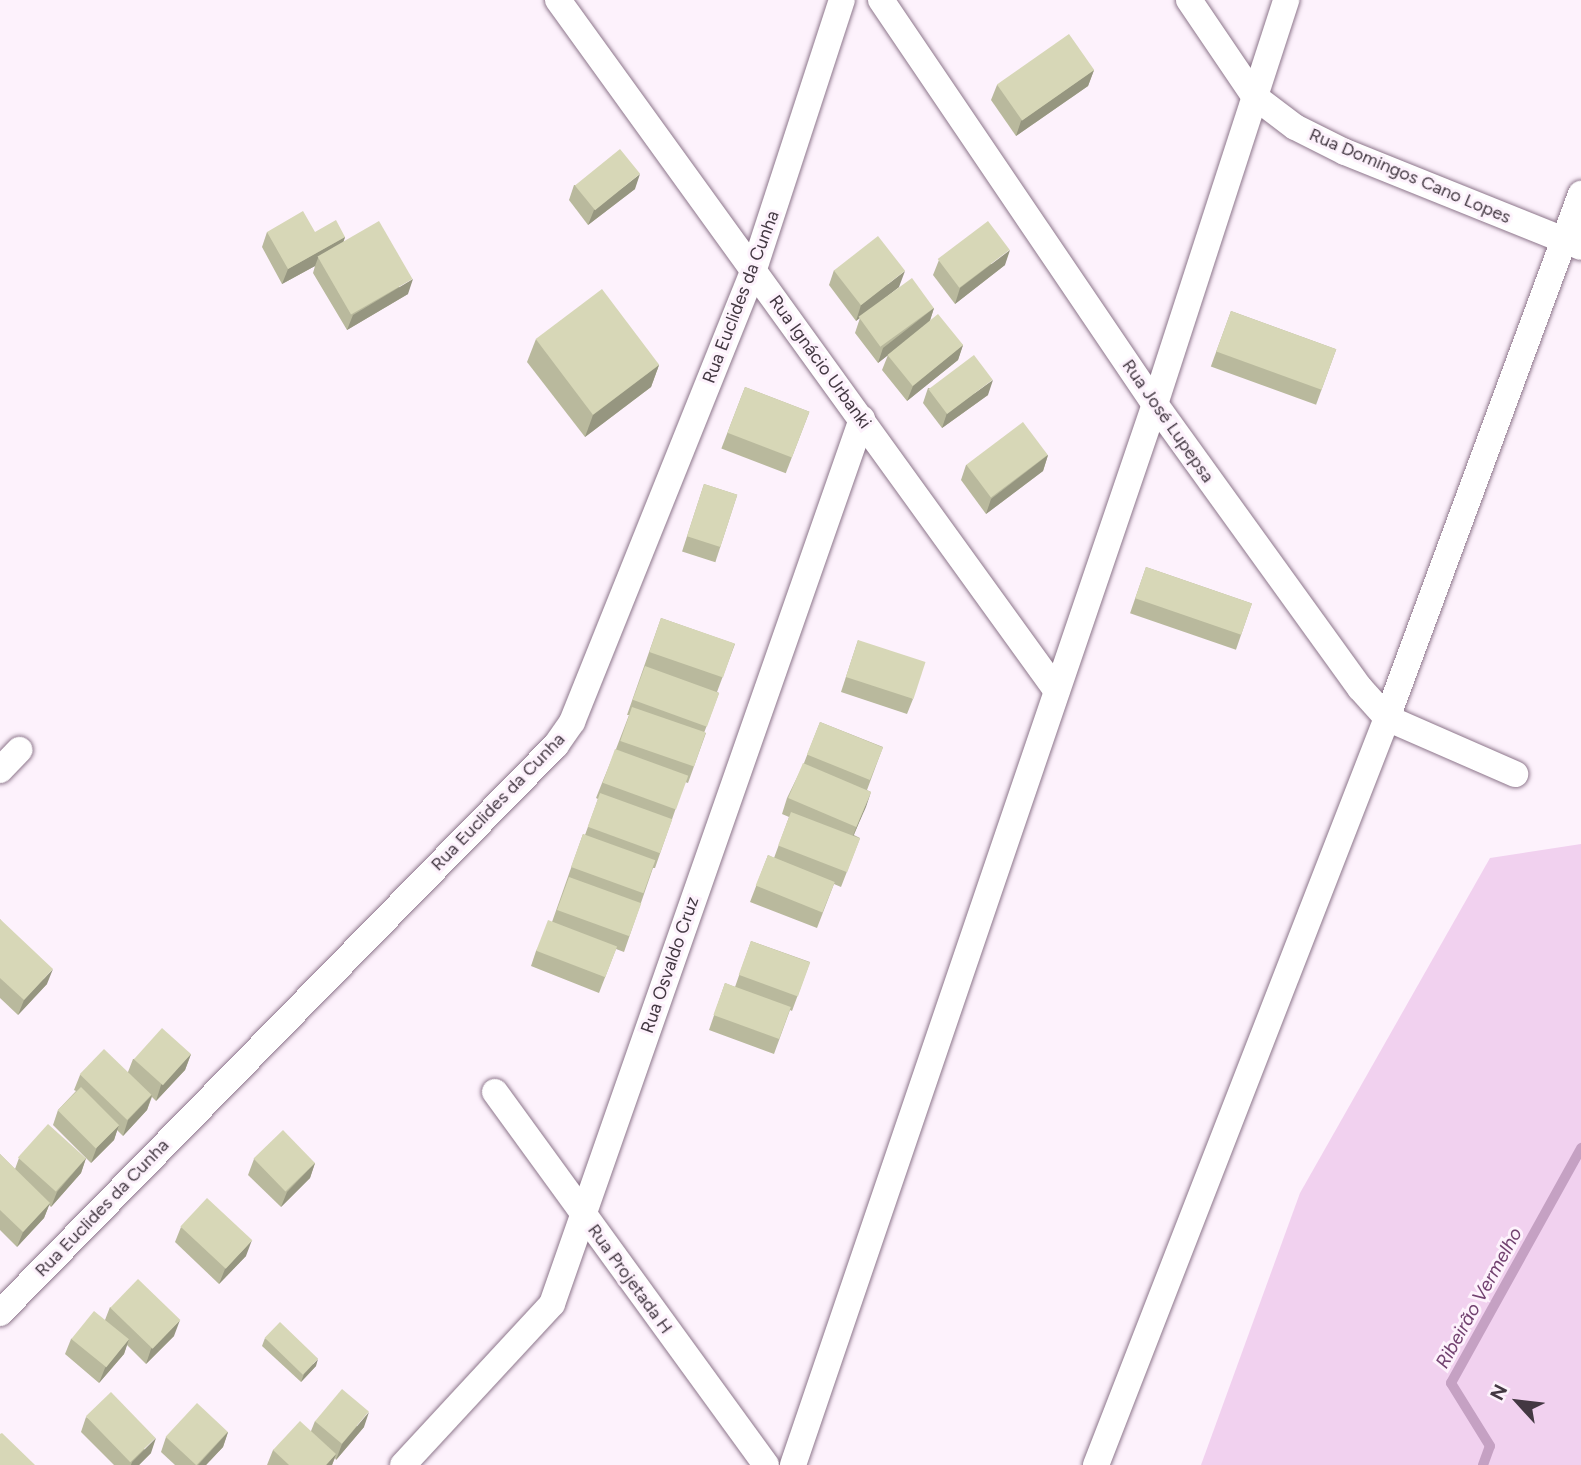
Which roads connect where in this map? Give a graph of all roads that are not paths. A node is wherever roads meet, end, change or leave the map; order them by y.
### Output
1 (558, 0) edge
2 (842, 0) edge
3 (881, 0) edge
4 (1189, 0) edge
5 (1286, 0) edge
6 (1254, 96) junction
7 (1581, 194) edge
8 (1573, 243) edge
9 (753, 272) junction
10 (1155, 404) junction
11 (862, 419) junction
12 (1057, 691) junction
13 (1387, 718) junction
14 (19, 750) dead end
15 (0, 770) edge
16 (1515, 774) dead end
17 (495, 1092) dead end
18 (583, 1213) junction
19 (0, 1312) edge
20 (403, 1465) edge
21 (766, 1465) edge
22 (793, 1465) edge
23 (1096, 1465) edge

1 - 9 street, Rua Ignácio Urbanki
2 - 9 street, Rua Euclides da Cunha
3 - 10 street, Rua José Lupepsa
4 - 6 street, Rua Domingos Cano Lopes
5 - 6 street
6 - 8 street, Rua Domingos Cano Lopes
6 - 10 street
7 - 8 street
8 - 13 street
9 - 11 street, Rua Ignácio Urbanki
9 - 19 street, Rua Euclides da Cunha
10 - 12 street
10 - 13 street, Rua José Lupepsa
11 - 12 street, Rua Ignácio Urbanki
11 - 18 street, Rua Osvaldo Cruz
12 - 22 street
13 - 16 street, Rua José Lupepsa
13 - 23 street
14 - 15 street
17 - 18 street, Rua Projetada H
18 - 20 street, Rua Osvaldo Cruz
18 - 21 street, Rua Projetada H

